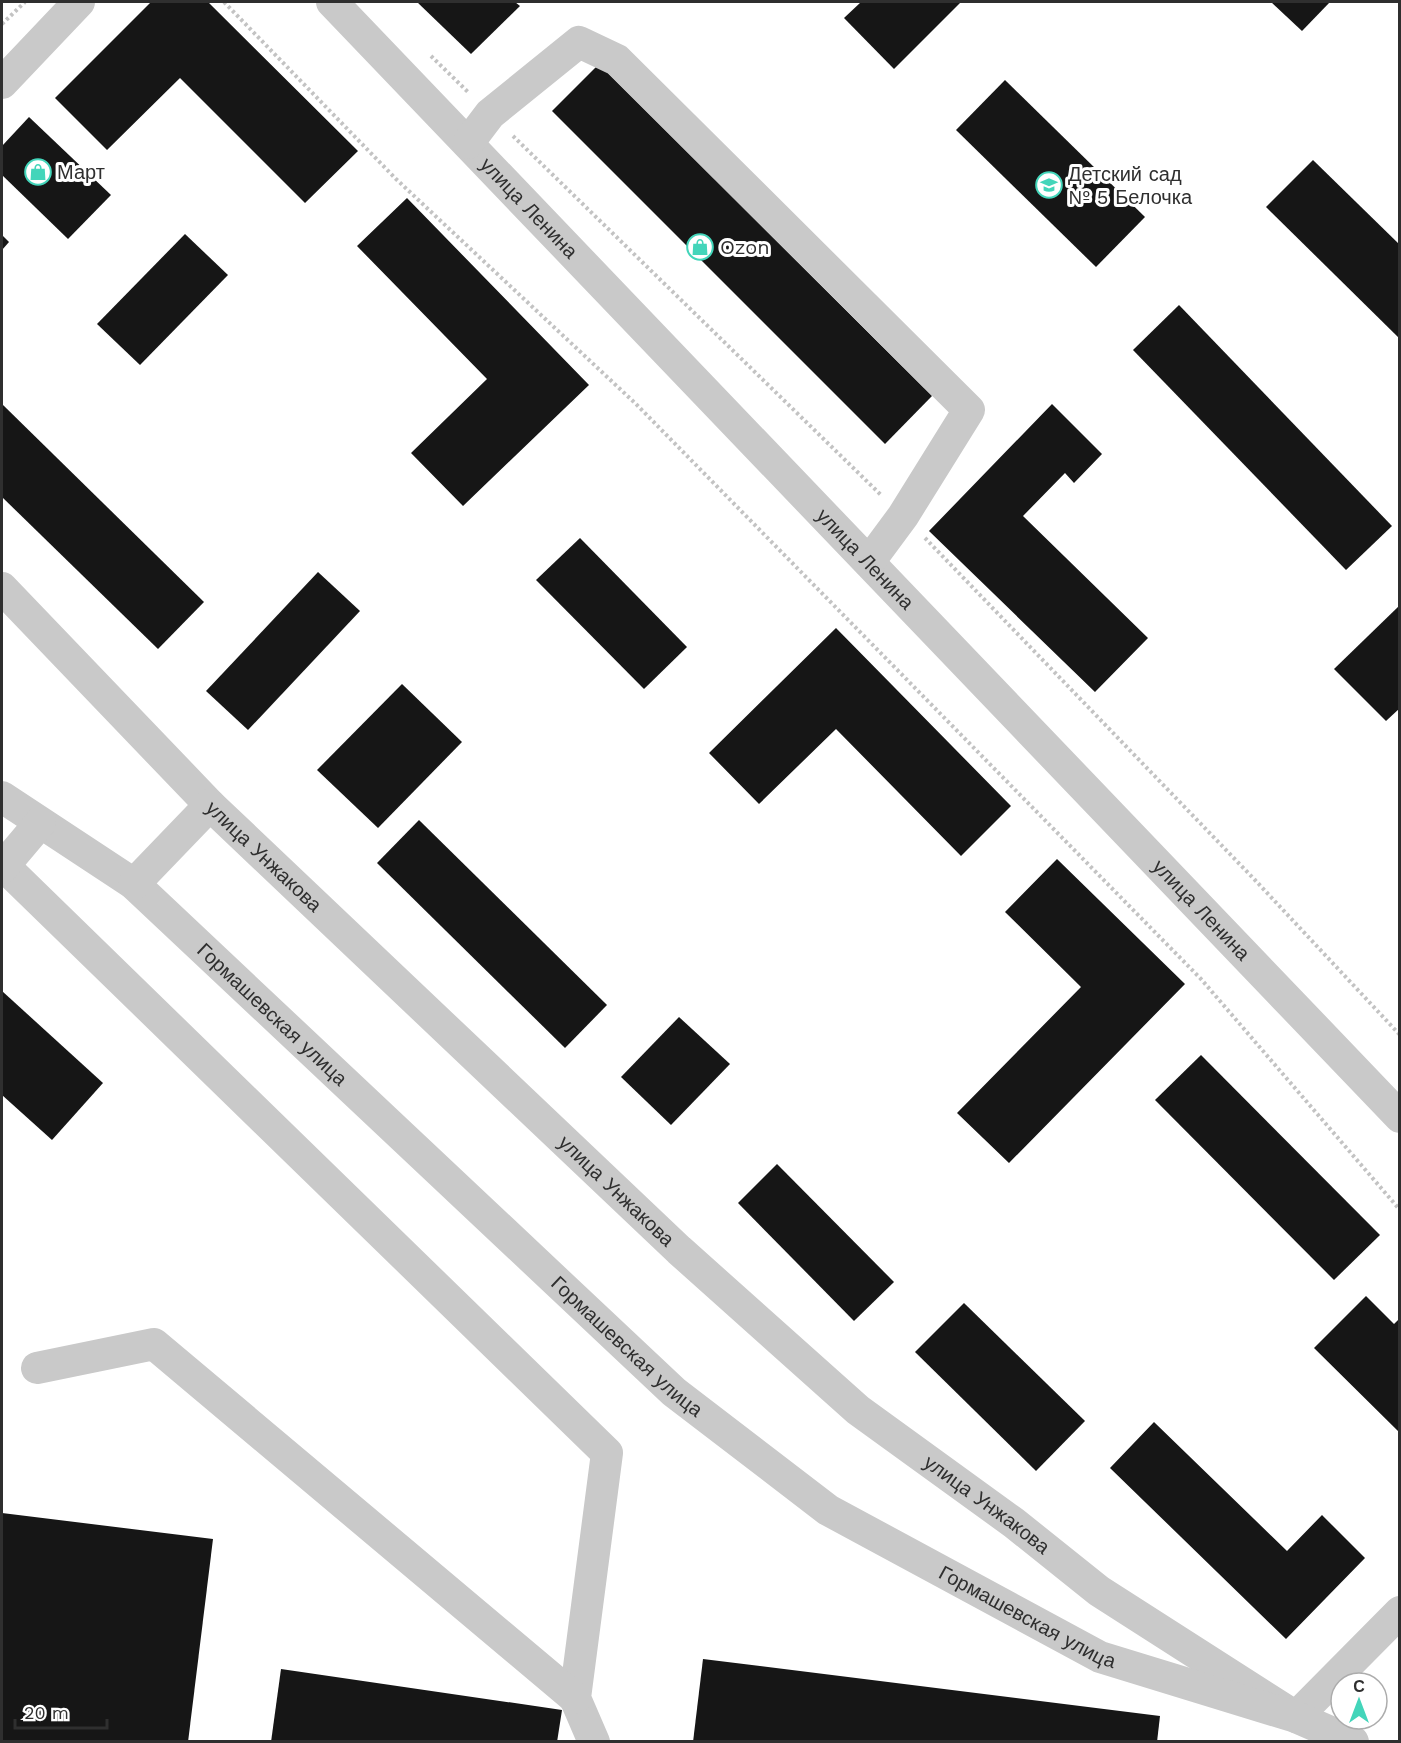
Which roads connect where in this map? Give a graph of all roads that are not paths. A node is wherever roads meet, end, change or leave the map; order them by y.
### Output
1 (79, 2) edge
2 (333, 2) edge
3 (2, 83) edge
4 (468, 143) junction
5 (869, 562) junction
6 (2, 588) edge
7 (2, 797) edge
8 (210, 805) junction
9 (40, 823) junction
10 (3, 867) edge
11 (134, 884) junction
12 (1400, 1117) edge
13 (37, 1368) dead end
14 (1400, 1612) edge
15 (575, 1698) junction
16 (1296, 1717) junction
17 (594, 1742) edge
18 (1353, 1742) edge

1 - 3 street
2 - 4 street, улица Ленина
4 - 5 street, улица Ленина
4 - 5 street
5 - 12 street, улица Ленина
6 - 8 street, улица Унжакова
7 - 9 street, Гормашевская улица
8 - 11 street
8 - 16 street, улица Унжакова
9 - 10 street
9 - 11 street, Гормашевская улица
10 - 15 street
11 - 16 street, Гормашевская улица
13 - 15 street
14 - 16 street
15 - 17 street
16 - 18 street, Гормашевская улица

